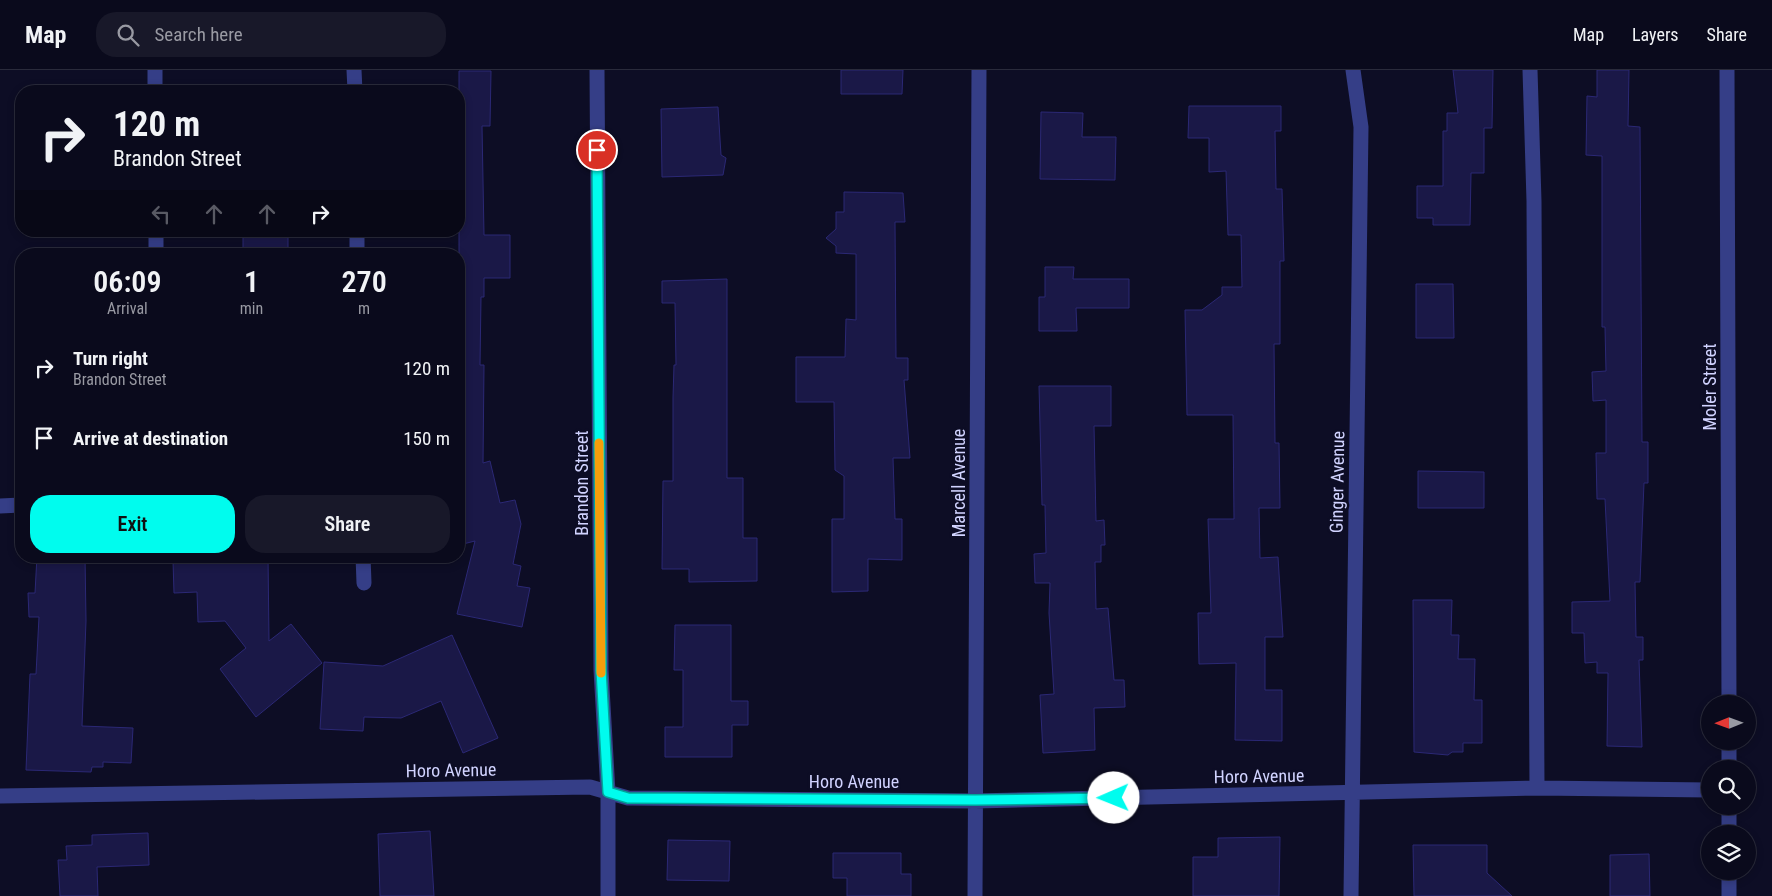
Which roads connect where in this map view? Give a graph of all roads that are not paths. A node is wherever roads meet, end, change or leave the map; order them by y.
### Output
1 (155, 70) edge
2 (354, 70) edge
3 (597, 70) edge
4 (979, 70) edge
5 (1352, 70) edge
6 (1530, 70) edge
7 (1727, 70) edge
8 (155, 85) edge
9 (355, 85) edge
10 (0, 506) edge
11 (15, 506) edge
12 (363, 563) edge
13 (364, 583) dead end
14 (1729, 695) edge
15 (1537, 788) junction
16 (1701, 790) edge
17 (608, 792) junction
18 (1352, 793) junction
19 (0, 796) edge
20 (975, 800) junction
21 (1729, 880) edge
22 (608, 896) edge
23 (975, 896) edge
24 (1351, 896) edge
25 (1729, 896) edge

1 - 8 street
2 - 9 street
3 - 17 street, Brandon Street
4 - 20 street, Marcell Avenue
5 - 18 street, Ginger Avenue
6 - 15 street
7 - 14 street, Moler Street
10 - 11 street
12 - 13 street
15 - 16 street, Horo Avenue
15 - 18 street, Horo Avenue
17 - 19 street, Horo Avenue
17 - 20 street, Horo Avenue
17 - 22 street, Brandon Street
18 - 20 street, Horo Avenue
18 - 24 street, Ginger Avenue
20 - 23 street, Marcell Avenue
21 - 25 street

